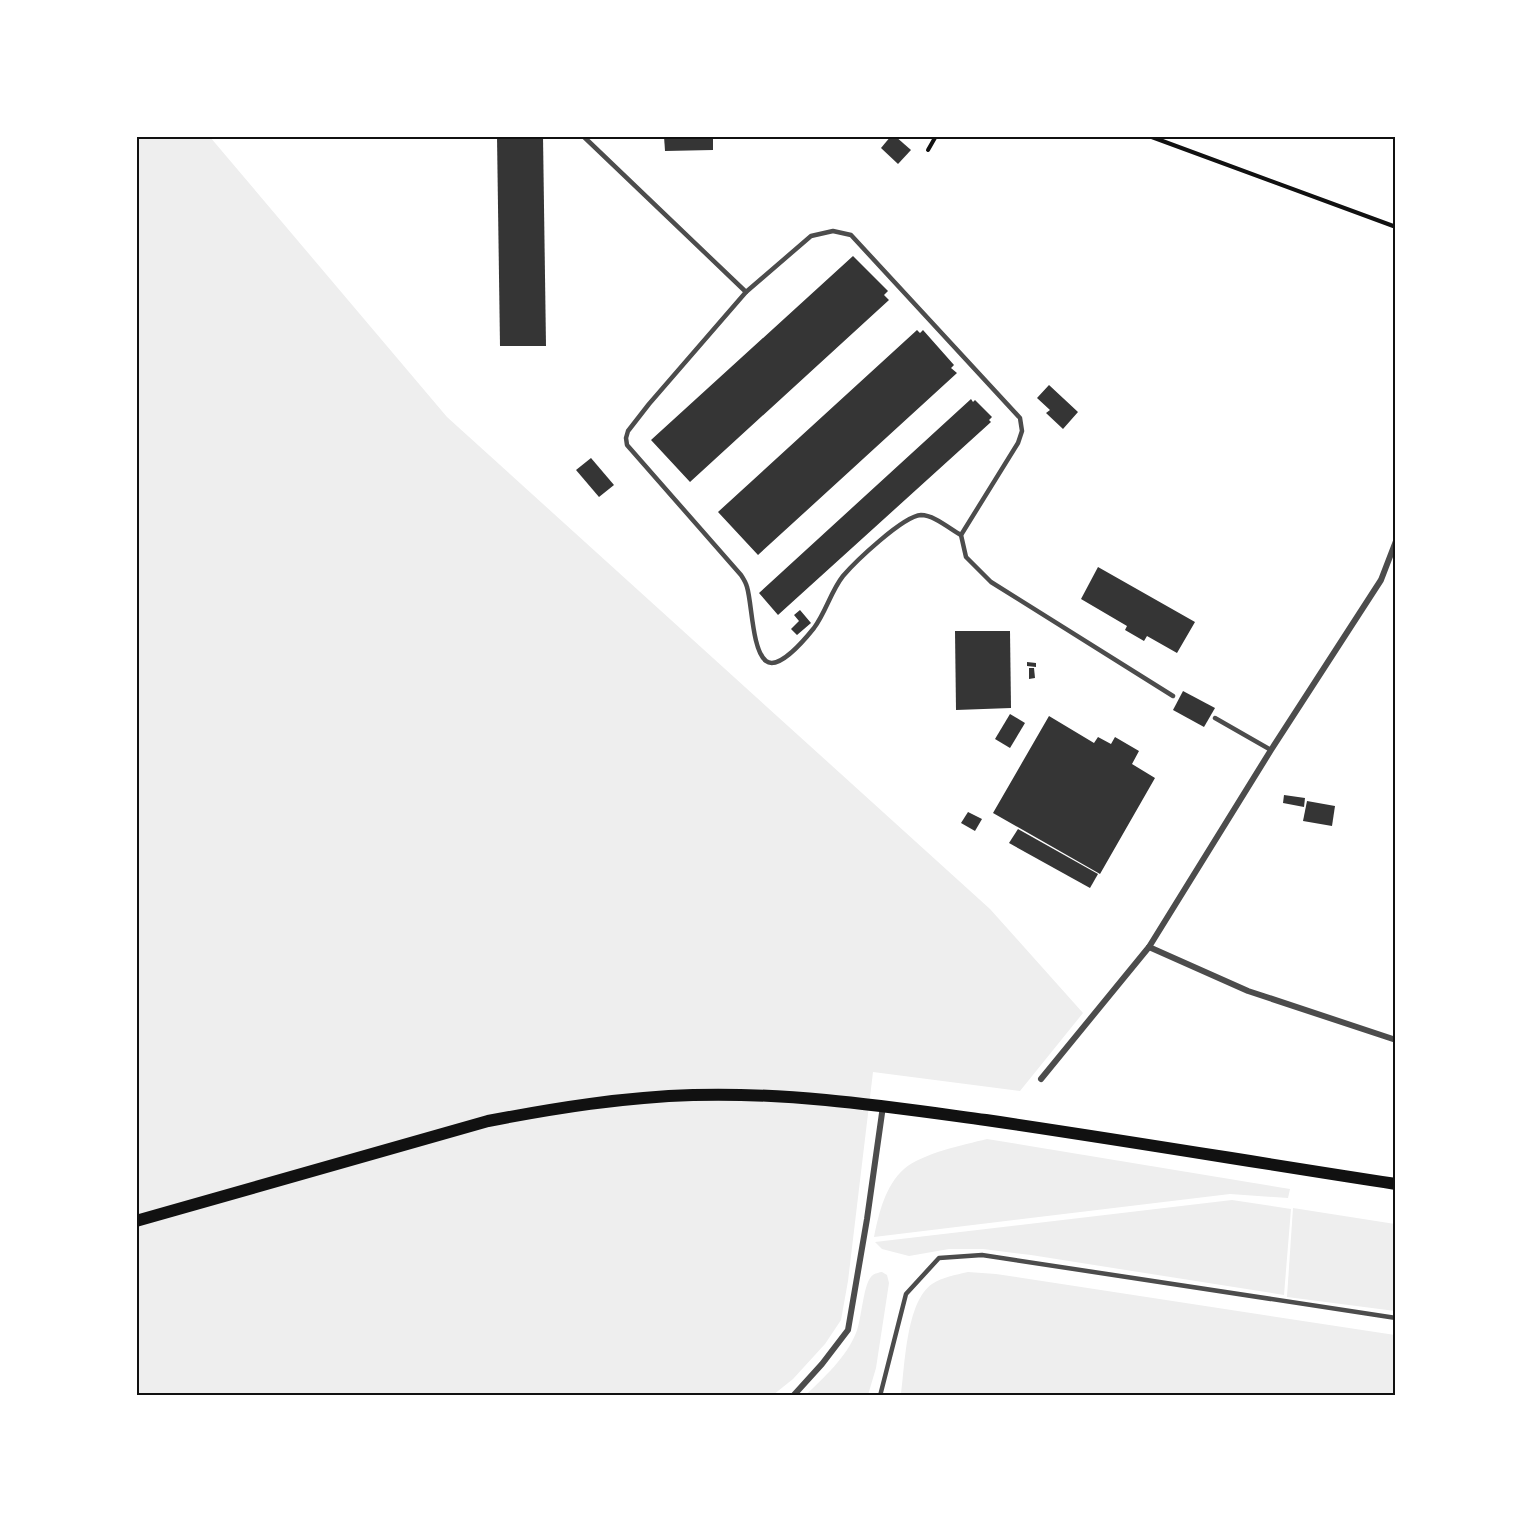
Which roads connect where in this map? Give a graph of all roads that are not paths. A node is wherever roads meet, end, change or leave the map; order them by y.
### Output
1 (584, 136) edge
2 (746, 292) junction
3 (961, 535) junction
4 (1395, 540) edge
5 (1393, 559) edge
6 (1173, 696) dead end
7 (1215, 718) dead end
8 (1271, 750) junction
9 (1149, 947) junction
10 (1395, 1040) edge
11 (1041, 1079) dead end
12 (883, 1106) junction
13 (1395, 1184) edge
14 (136, 1221) edge
15 (1395, 1318) edge
16 (793, 1395) edge
17 (880, 1395) edge

1 - 2 lane
2 - 3 lane
2 - 3 lane
3 - 6 lane
4 - 5 street
5 - 8 street
7 - 8 lane
8 - 9 street
9 - 10 street
9 - 11 street
12 - 13 main road
12 - 14 main road
12 - 16 street
15 - 17 lane

